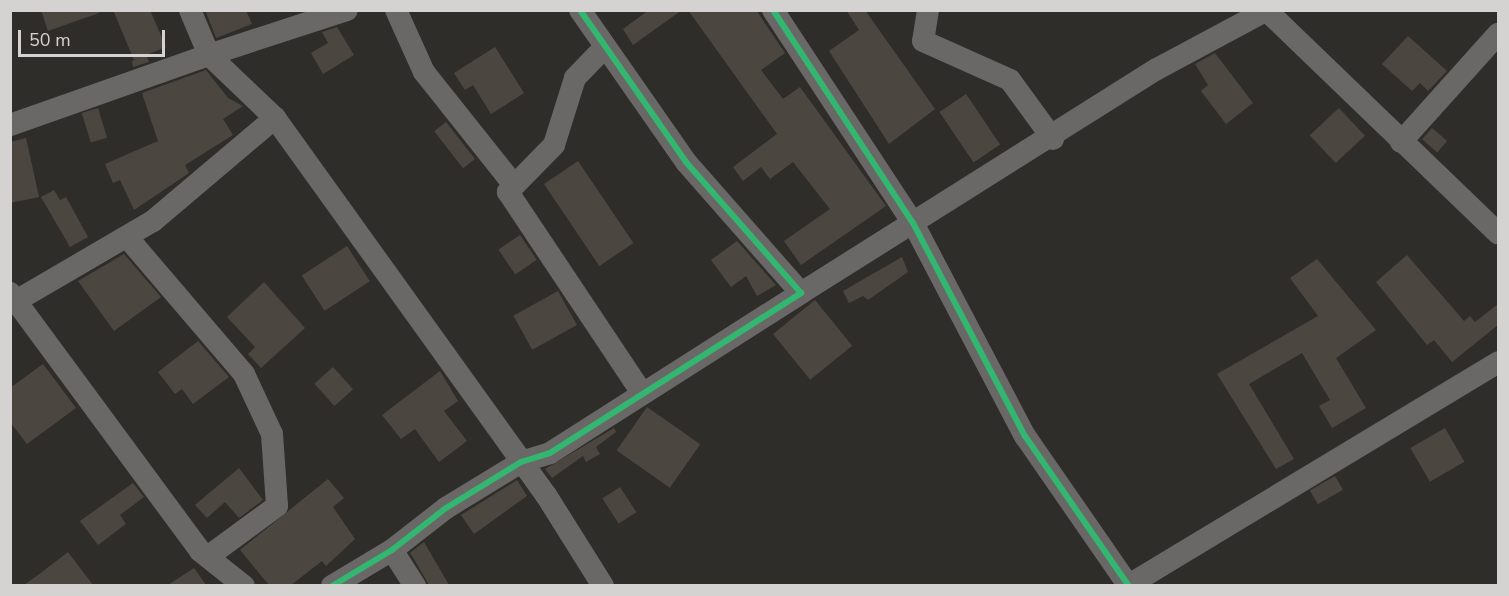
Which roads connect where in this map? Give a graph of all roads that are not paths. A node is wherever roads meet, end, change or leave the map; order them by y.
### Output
1 (190, 10) edge
2 (347, 10) edge
3 (396, 10) edge
4 (580, 10) edge
5 (773, 10) edge
6 (928, 10) edge
7 (1267, 11) edge
8 (306, 16) edge
9 (1498, 34) edge
10 (605, 47) junction
11 (209, 55) junction
12 (275, 118) junction
13 (10, 125) edge
14 (1053, 139) junction
15 (1401, 142) junction
16 (513, 184) junction
17 (913, 223) junction
18 (1498, 233) edge
19 (127, 237) junction
20 (801, 293) junction
21 (14, 297) edge
22 (1498, 362) edge
23 (642, 393) junction
24 (521, 462) junction
25 (392, 550) junction
26 (209, 556) junction
27 (244, 585) edge
28 (332, 585) edge
29 (415, 585) edge
30 (603, 585) edge
31 (1129, 585) edge

1 - 11 street
2 - 8 street
3 - 16 street
4 - 10 street
5 - 17 street
6 - 14 street
7 - 14 street
7 - 15 street
8 - 11 street
9 - 15 street
10 - 16 street
10 - 20 street
11 - 12 street
11 - 13 street
12 - 19 street
12 - 24 street
14 - 17 street
15 - 18 street
16 - 23 street
17 - 20 street
17 - 31 street
19 - 21 street
19 - 26 street
20 - 23 street
21 - 26 street
22 - 31 street
23 - 24 street
24 - 25 street
24 - 30 street
25 - 28 street
25 - 29 street
26 - 27 street

